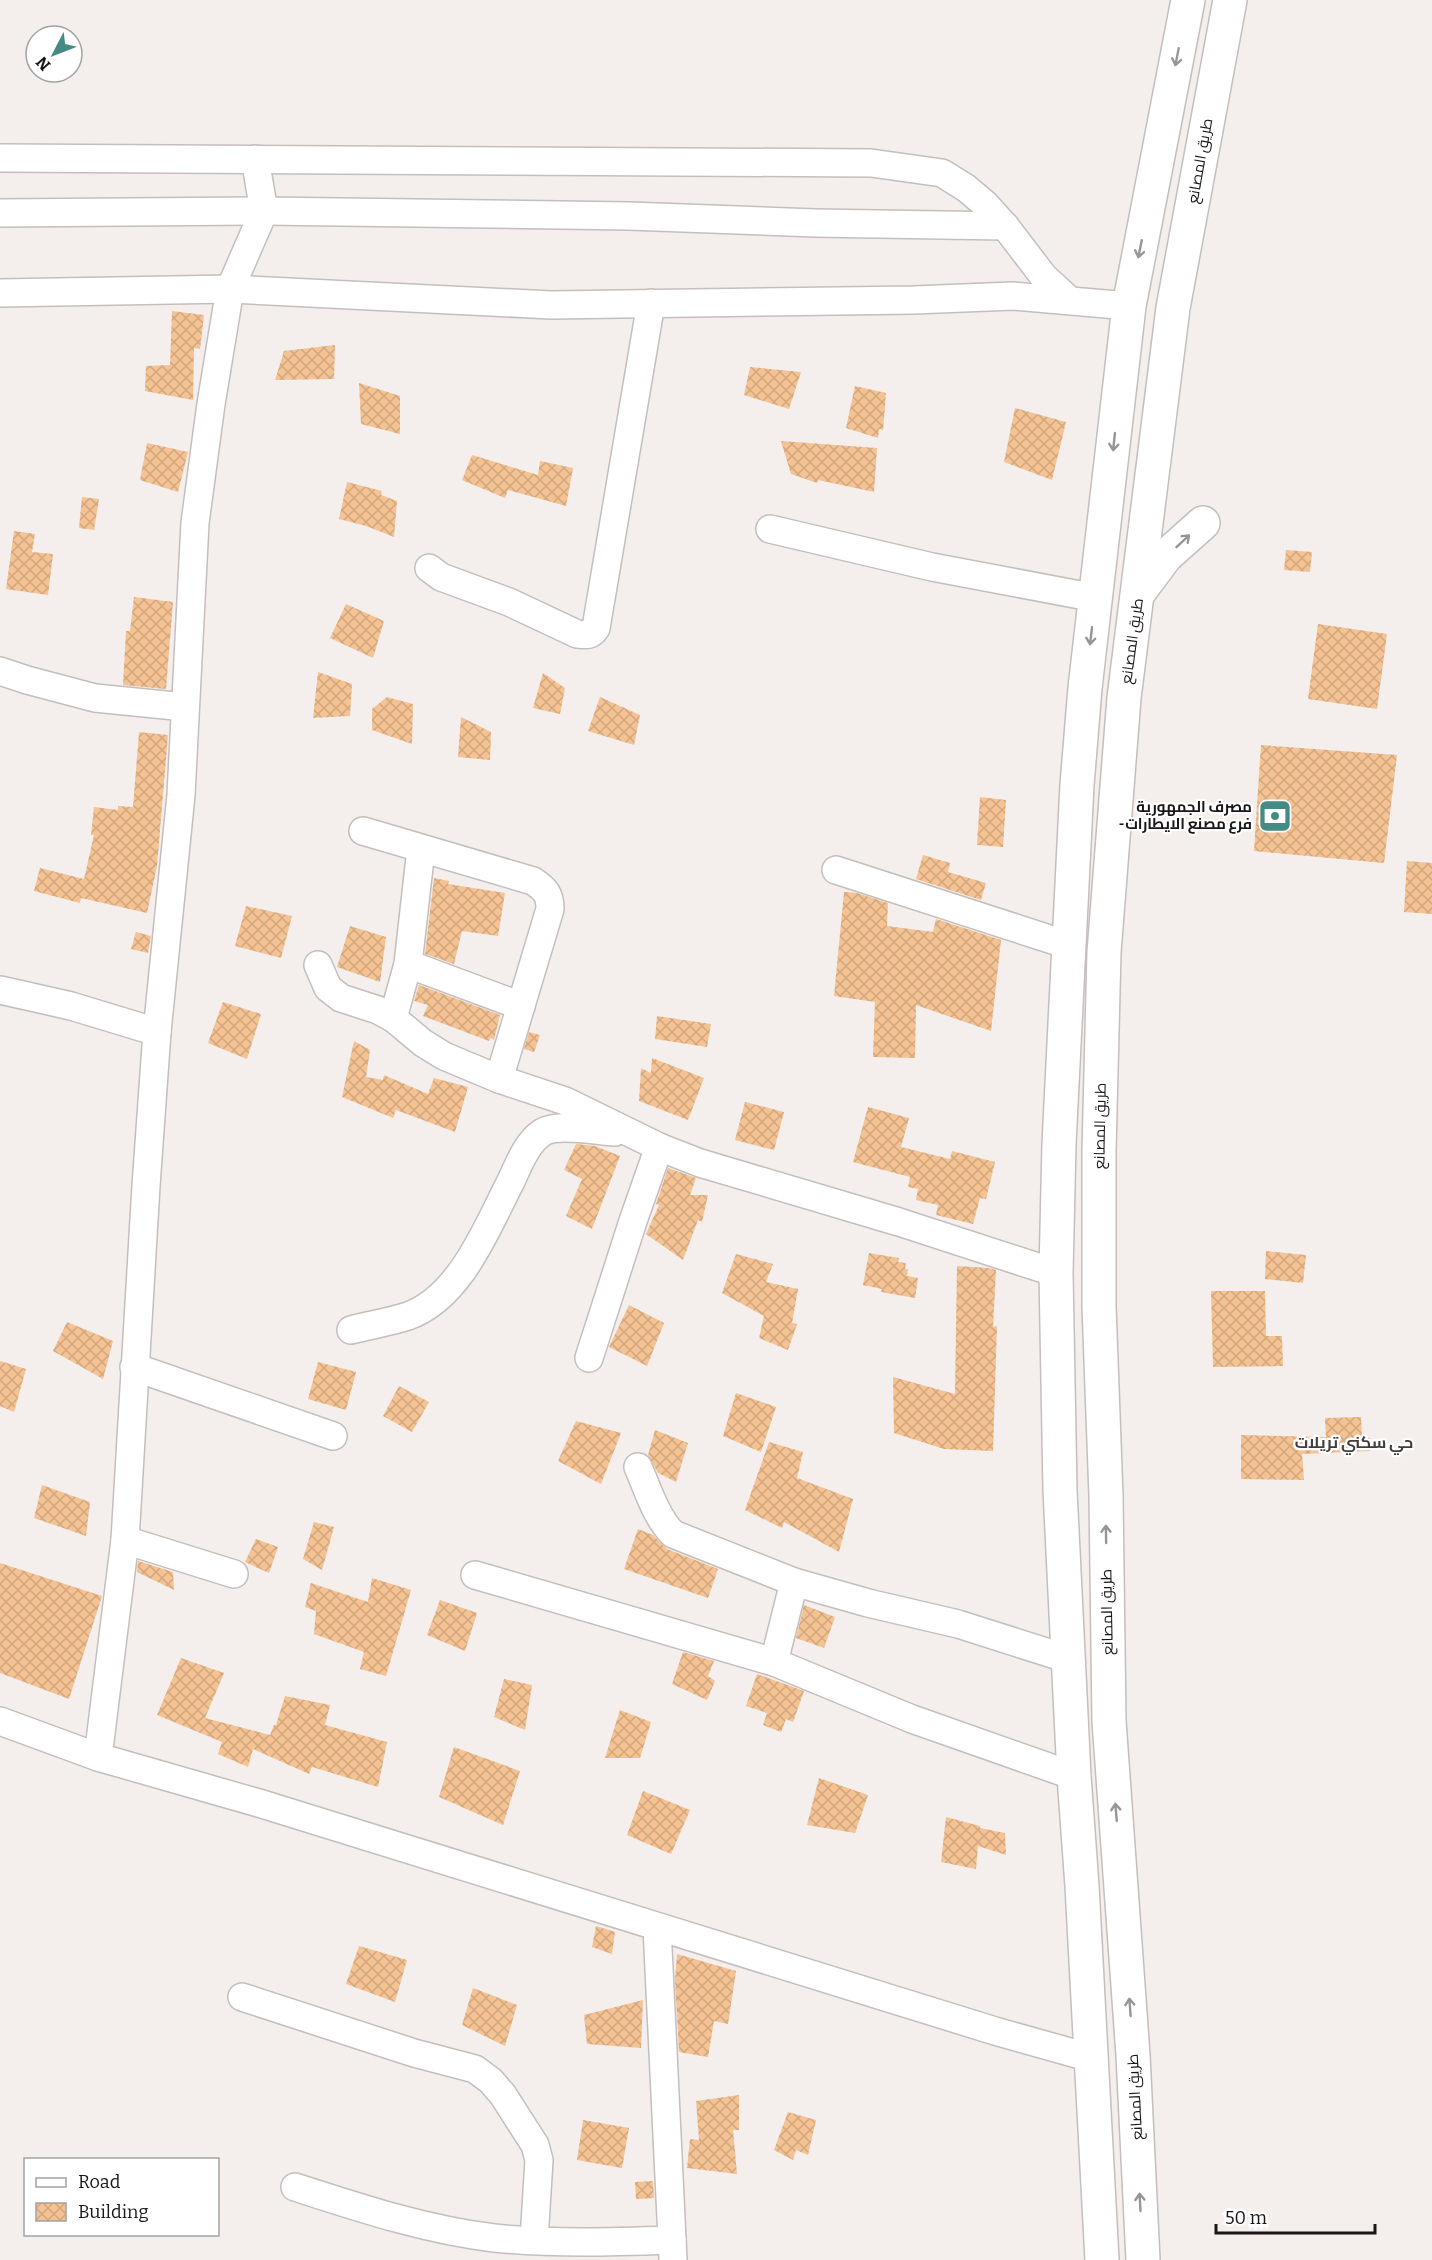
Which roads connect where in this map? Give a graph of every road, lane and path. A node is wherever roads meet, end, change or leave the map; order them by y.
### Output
1 (1188, 0) edge
2 (1230, 0) edge
3 (0, 158) edge
4 (255, 159) junction
5 (264, 211) junction
6 (0, 213) edge
7 (1005, 226) junction
8 (231, 289) junction
9 (0, 293) edge
10 (1068, 300) junction
11 (651, 303) junction
12 (1129, 306) junction
13 (1203, 523) dead end
14 (771, 529) dead end
15 (429, 568) dead end
16 (1138, 593) junction
17 (1096, 598) junction
18 (0, 671) edge
19 (185, 707) junction
20 (363, 831) dead end
21 (421, 849) junction
22 (836, 870) dead end
23 (1068, 945) junction
24 (408, 963) junction
25 (318, 965) dead end
26 (0, 990) edge
27 (521, 1006) junction
28 (393, 1018) junction
29 (157, 1032) junction
30 (499, 1079) junction
31 (628, 1133) junction
32 (659, 1147) junction
33 (1056, 1273) junction
34 (351, 1330) dead end
35 (589, 1358) dead end
36 (134, 1367) junction
37 (333, 1436) dead end
38 (638, 1467) dead end
39 (125, 1540) junction
40 (234, 1574) dead end
41 (475, 1575) dead end
42 (794, 1582) junction
43 (1068, 1659) junction
44 (774, 1662) junction
45 (0, 1721) edge
46 (98, 1757) junction
47 (1074, 1776) junction
48 (657, 1927) junction
49 (243, 1997) dead end
50 (1090, 2058) junction
51 (295, 2187) dead end
52 (534, 2240) junction
53 (672, 2250) edge
54 (1102, 2260) edge
55 (1143, 2260) edge

1 -> 12 main road
2 - 16 main road, طريق المصانع
3 - 4 street
4 - 5 street
4 - 7 street
5 - 6 street
5 - 7 street
5 - 8 street
7 - 10 street
8 - 9 street
8 - 11 street
8 - 19 street
10 - 11 street
10 - 12 street
11 - 15 street
12 -> 17 main road
16 -> 13 main road
14 - 17 street
55 -> 16 main road, طريق المصانع
17 -> 23 main road
18 - 19 street
19 - 29 street
20 - 21 street
21 - 24 street
21 - 27 street
22 - 23 street
23 - 33 main road
24 - 27 street
24 - 28 street
25 - 28 street
26 - 29 street
27 - 30 street
28 - 30 street
29 - 36 street
30 - 31 street
31 - 32 street
31 - 34 street
32 - 33 street
32 - 35 street
33 - 43 main road
36 - 37 street
36 - 39 street
38 - 42 street
39 - 40 street
39 - 46 street
41 - 44 street
42 - 43 street
42 - 44 street
43 - 47 main road
44 - 47 street
45 - 46 street
46 - 48 street
47 - 50 main road
48 - 50 street
48 - 53 street
49 - 52 street
50 - 54 main road
51 - 52 street
52 - 53 street

